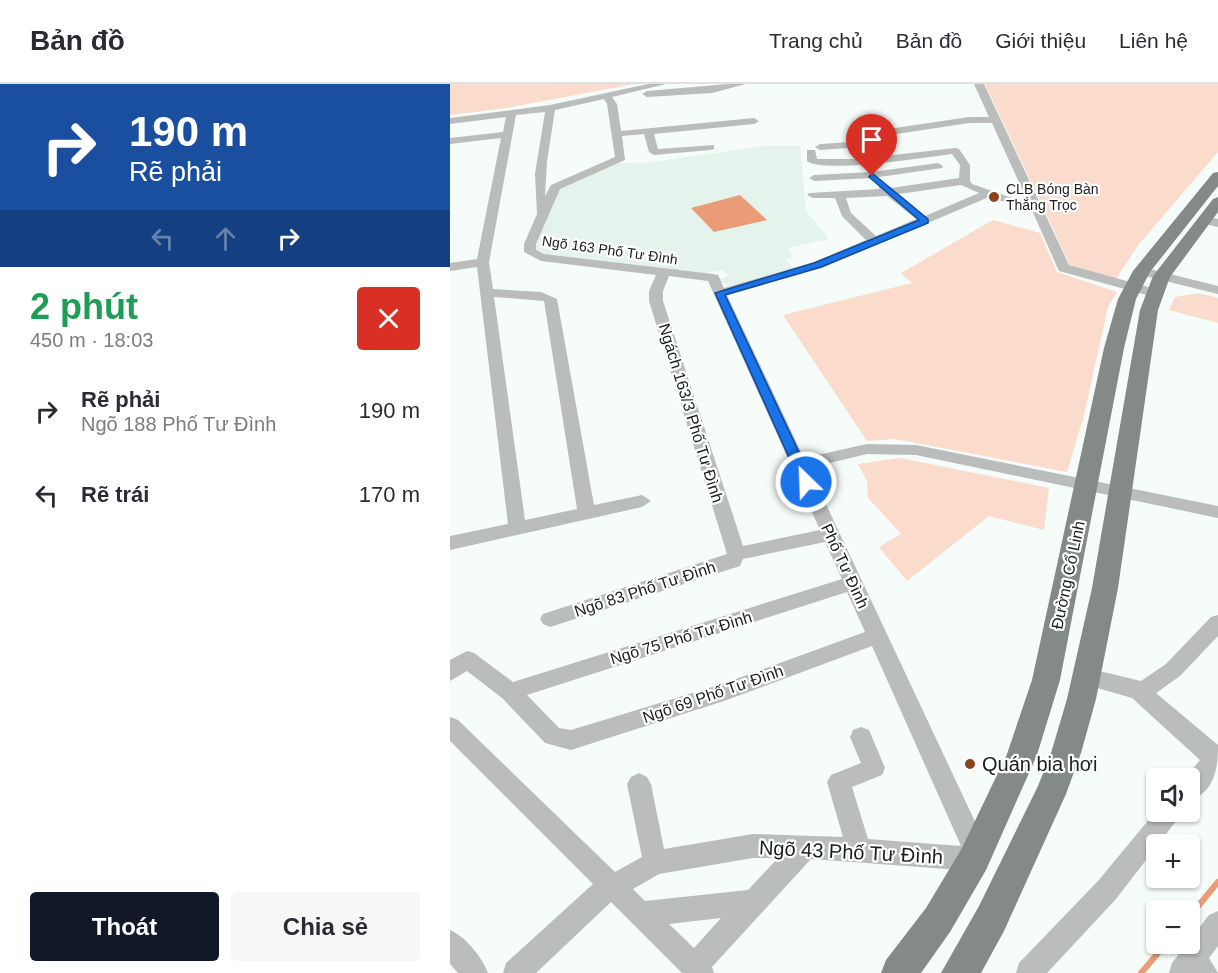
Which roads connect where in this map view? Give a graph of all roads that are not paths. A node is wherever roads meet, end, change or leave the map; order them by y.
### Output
1 (661, 84) edge
2 (741, 84) edge
3 (979, 84) edge
4 (638, 92) junction
5 (610, 101) junction
6 (550, 108) junction
7 (511, 114) junction
8 (995, 120) junction
9 (450, 121) edge
10 (754, 121) dead end
11 (684, 128) junction
12 (648, 131) junction
13 (509, 134) junction
14 (617, 134) junction
15 (450, 141) edge
16 (845, 146) junction
17 (710, 147) dead end
18 (690, 149) junction
19 (925, 153) junction
20 (858, 162) junction
21 (938, 166) junction
22 (872, 176) junction
23 (1218, 176) edge
24 (814, 178) dead end
25 (564, 181) junction
26 (959, 182) junction
27 (540, 183) junction
28 (889, 192) junction
29 (989, 193) junction
30 (813, 195) dead end
31 (839, 195) junction
32 (1218, 201) edge
33 (1032, 203) junction
34 (542, 215) junction
35 (925, 221) junction
36 (1211, 221) edge
37 (874, 241) junction
38 (483, 262) junction
39 (450, 267) edge
40 (664, 272) junction
41 (1147, 282) junction
42 (716, 286) junction
43 (1218, 290) edge
44 (489, 293) junction
45 (798, 465) junction
46 (1087, 483) junction
47 (1120, 490) junction
48 (642, 501) dead end
49 (1218, 512) edge
50 (586, 513) junction
51 (517, 528) junction
52 (830, 534) junction
53 (450, 543) edge
54 (736, 554) junction
55 (853, 583) junction
56 (550, 619) dead end
57 (1218, 623) edge
58 (877, 636) junction
59 (450, 672) edge
60 (1087, 677) junction
61 (1137, 689) junction
62 (510, 692) junction
63 (450, 727) edge
64 (861, 737) dead end
65 (1216, 757) edge
66 (1200, 777) edge
67 (639, 784) dead end
68 (1164, 822) edge
69 (805, 847) junction
70 (859, 849) junction
71 (976, 856) junction
72 (655, 863) junction
73 (614, 885) junction
74 (754, 902) junction
75 (643, 914) junction
76 (1218, 924) edge
77 (450, 943) edge
78 (967, 967) edge
79 (1193, 968) edge
80 (698, 970) edge
81 (475, 973) edge
82 (516, 973) edge
83 (899, 973) edge
84 (1029, 973) edge

1 - 4 street
2 - 4 street
3 - 8 street
4 - 5 street
5 - 6 street
5 - 14 street
6 - 7 street
6 - 27 street
7 - 9 street
7 - 13 street
8 - 16 street
8 - 33 street
10 - 11 street
11 - 12 street
11 - 18 street
12 - 14 street
12 - 18 street
13 - 15 street
13 - 38 street
14 - 25 street
16 - 20 street
16 - 20 street
17 - 18 street
19 - 20 street
19 - 21 street
19 - 26 street
20 - 22 street
21 - 22 street
21 - 26 street
22 - 24 street
22 - 28 street
23 - 41 main road, Đường Cổ Linh
25 - 27 street
25 - 34 street, Ngõ 163 Phố Tư Đình
26 - 28 street
26 - 29 street
27 - 34 street
28 - 31 street
28 - 35 street
29 - 33 street
29 - 35 street
30 - 31 street
31 - 37 street
32 - 36 main road, Đường Cổ Linh
33 - 41 street
34 - 40 street, Ngõ 163 Phố Tư Đình
35 - 37 street
36 - 41 main road, Đường Cổ Linh
37 - 42 street
38 - 39 street
38 - 44 street
40 - 42 street, Ngõ 163 Phố Tư Đình
40 - 54 street, Ngách 163/3 Phố Tư Đình
41 - 43 street
41 - 46 main road, Đường Cổ Linh
41 - 47 main road, Đường Cổ Linh
42 - 45 street, Phố Tư Đình
44 - 50 street
44 - 51 street
45 - 46 street
45 - 52 street, Phố Tư Đình
46 - 47 street
46 - 71 main road, Đường Cổ Linh
47 - 49 street
47 - 60 main road, Đường Cổ Linh
48 - 50 street
50 - 51 street
51 - 53 street
52 - 54 street, Ngõ 83 Phố Tư Đình
52 - 55 street, Phố Tư Đình
54 - 56 street, Ngõ 83 Phố Tư Đình
55 - 58 street, Phố Tư Đình
55 - 62 street, Ngõ 75 Phố Tư Đình
57 - 61 street
58 - 62 street, Ngõ 69 Phố Tư Đình
58 - 71 street, Phố Tư Đình
59 - 62 street
60 - 61 street
60 - 78 main road, Đường Cổ Linh
61 - 65 street
63 - 73 street
64 - 70 street
65 - 66 street
67 - 72 street
68 - 84 street
69 - 70 street, Ngõ 43 Phố Tư Đình
69 - 72 street, Ngõ 43 Phố Tư Đình
69 - 74 street
70 - 71 street, Ngõ 43 Phố Tư Đình
71 - 83 main road, Đường Cổ Linh
72 - 73 street, Ngõ 43 Phố Tư Đình
73 - 75 street
73 - 82 street, Ngõ 43 Phố Tư Đình
74 - 75 street
74 - 80 street
75 - 80 street
76 - 79 street
77 - 81 street

